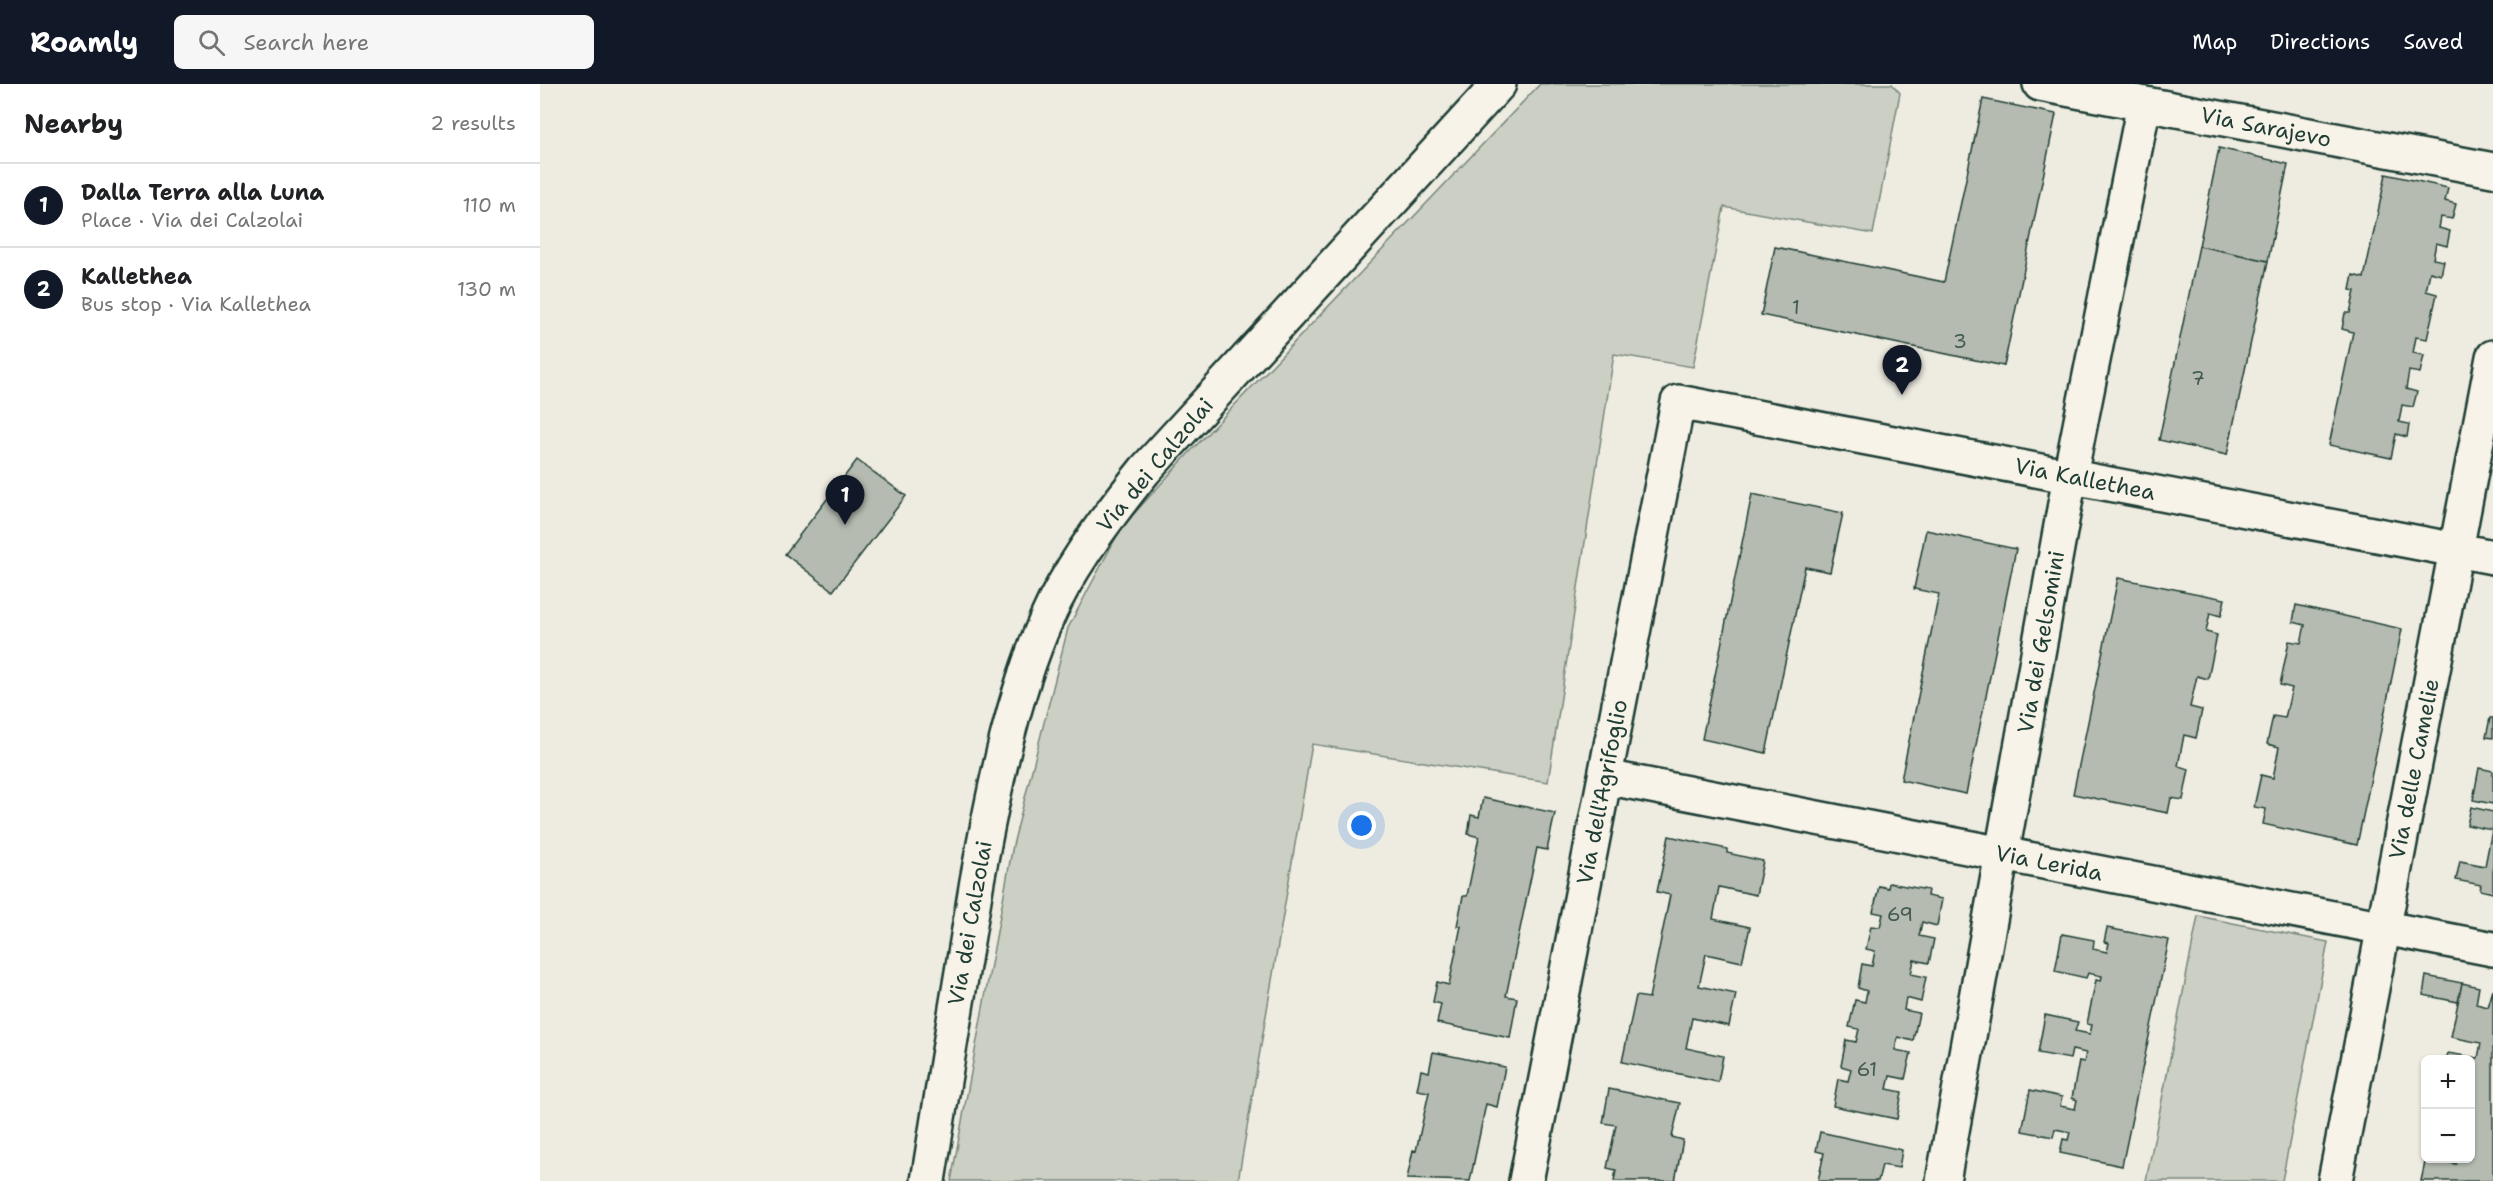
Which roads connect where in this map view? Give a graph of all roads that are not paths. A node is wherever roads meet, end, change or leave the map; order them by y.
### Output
1 (1499, 84) edge
2 (2040, 84) edge
3 (2144, 104) junction
4 (2493, 170) edge
5 (2493, 357) edge
6 (1678, 402) joint
7 (2070, 476) junction
8 (2456, 550) junction
9 (2493, 557) edge
10 (1605, 777) junction
11 (2002, 854) junction
12 (2384, 927) junction
13 (2493, 949) edge
14 (928, 1181) edge
15 (1526, 1181) edge
16 (1943, 1181) edge
17 (2335, 1181) edge

1 - 14 street, Via dei Calzolai
2 - 3 street, Via Sarajevo
3 - 4 street, Via Sarajevo
3 - 7 street, Via dei Gelsomini
5 - 8 street, Via delle Camelie
6 - 7 street, Via Kallethea
6 - 10 street, Via dell'Agrifoglio
7 - 8 street, Via Kallethea
7 - 11 street, Via dei Gelsomini
8 - 9 street, Via Kallethea
8 - 12 street, Via delle Camelie
10 - 11 street, Via Lerida
10 - 15 street, Via dell'Agrifoglio
11 - 12 street, Via Lerida
11 - 16 street, Via dei Gelsomini
12 - 13 street, Via Lerida
12 - 17 street, Via delle Camelie

